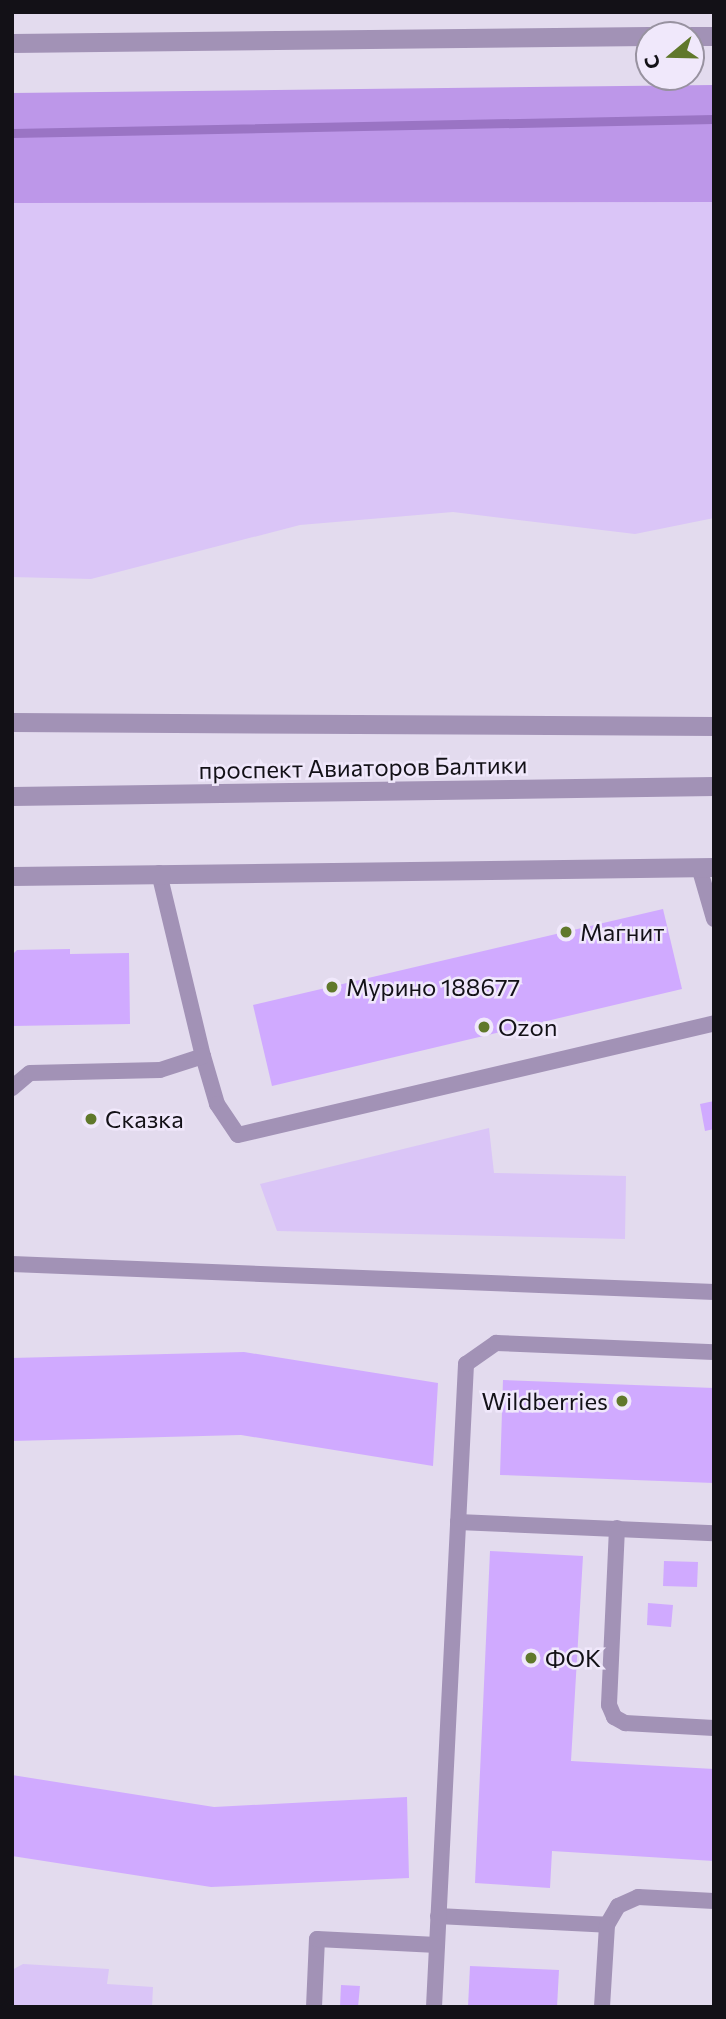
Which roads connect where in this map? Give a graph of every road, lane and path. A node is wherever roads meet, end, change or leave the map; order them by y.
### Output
1 (635, 36) edge
2 (12, 43) edge
3 (12, 722) edge
4 (714, 726) edge
5 (714, 786) edge
6 (12, 796) edge
7 (706, 867) edge
8 (159, 873) junction
9 (12, 876) edge
10 (714, 919) edge
11 (714, 1023) edge
12 (202, 1056) junction
13 (12, 1088) edge
14 (12, 1264) edge
15 (714, 1292) edge
16 (714, 1352) edge
17 (458, 1522) junction
18 (617, 1528) junction
19 (714, 1532) edge
20 (714, 1728) edge
21 (714, 1901) edge
22 (438, 1916) junction
23 (607, 1925) junction
24 (437, 1945) junction
25 (314, 2007) edge
26 (433, 2007) edge
27 (602, 2007) edge

1 - 2 street
3 - 4 street, проспект Авиаторов Балтики
5 - 6 street, проспект Авиаторов Балтики
7 - 8 street
7 - 10 lane
8 - 9 street
8 - 12 lane
11 - 12 lane
12 - 13 lane
14 - 15 lane
16 - 17 lane
17 - 18 lane
17 - 22 lane
18 - 19 lane
18 - 20 lane
21 - 23 lane
22 - 23 lane
22 - 24 lane
23 - 27 lane
24 - 25 lane
24 - 26 lane

